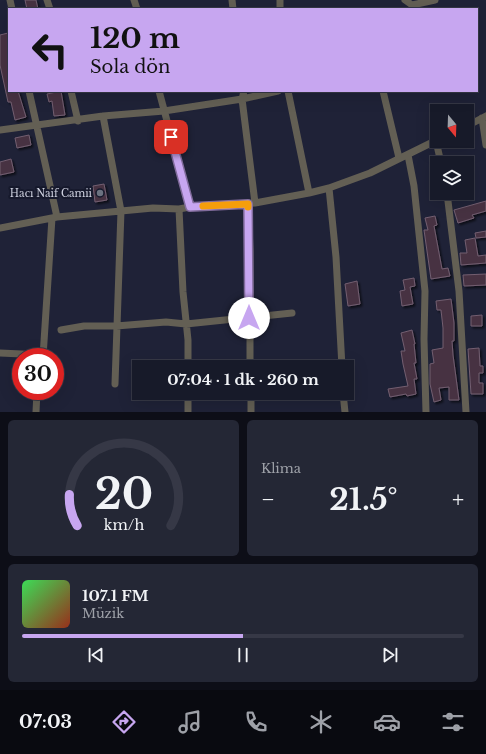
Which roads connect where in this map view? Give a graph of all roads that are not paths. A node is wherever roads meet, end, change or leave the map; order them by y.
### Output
1 (404, 0) edge
2 (435, 0) edge
3 (412, 5) edge
4 (29, 92) edge
5 (71, 92) edge
6 (159, 92) edge
7 (244, 92) edge
8 (274, 92) edge
9 (288, 92) edge
10 (383, 92) edge
11 (242, 99) junction
12 (164, 111) junction
13 (103, 116) junction
14 (484, 117) edge
15 (78, 121) junction
16 (474, 122) edge
17 (37, 126) junction
18 (0, 130) edge
19 (430, 144) edge
20 (486, 144) edge
21 (408, 155) junction
22 (399, 158) junction
23 (330, 188) junction
24 (309, 193) junction
25 (448, 200) edge
26 (252, 203) junction
27 (190, 207) junction
28 (179, 209) junction
29 (121, 211) junction
30 (54, 218) junction
31 (0, 228) edge
32 (292, 313) dead end
33 (249, 318) junction
34 (186, 324) junction
35 (116, 326) junction
36 (61, 330) dead end
37 (44, 348) edge
38 (0, 353) edge
39 (12, 354) edge
40 (188, 360) edge
41 (250, 360) edge
42 (342, 360) edge
43 (114, 384) dead end
44 (37, 400) edge
45 (188, 400) edge
46 (251, 400) edge
47 (344, 400) edge
48 (36, 412) edge
49 (188, 412) edge
50 (251, 412) edge
51 (345, 412) edge
52 (426, 412) edge
53 (466, 412) edge

1 - 3 street
2 - 3 street
4 - 17 street
5 - 15 street
6 - 12 street
7 - 11 street
8 - 11 street
9 - 24 street
10 - 22 street
11 - 12 street
11 - 26 street
12 - 13 street
12 - 27 street
13 - 15 street
13 - 29 street
14 - 16 street
14 - 20 street
15 - 17 street
17 - 18 street
17 - 30 street
19 - 21 street
21 - 22 street
21 - 52 street
22 - 23 street
23 - 24 street
23 - 42 street
24 - 26 street
25 - 53 street
26 - 27 street
26 - 33 street
27 - 28 street
28 - 29 street
28 - 34 street
29 - 30 street
29 - 35 street
30 - 31 street
30 - 37 street
32 - 33 street
33 - 34 street
33 - 41 street
34 - 35 street
34 - 40 street
35 - 36 street
35 - 43 street
38 - 39 street
44 - 48 street
45 - 49 street
46 - 50 street
47 - 51 street

